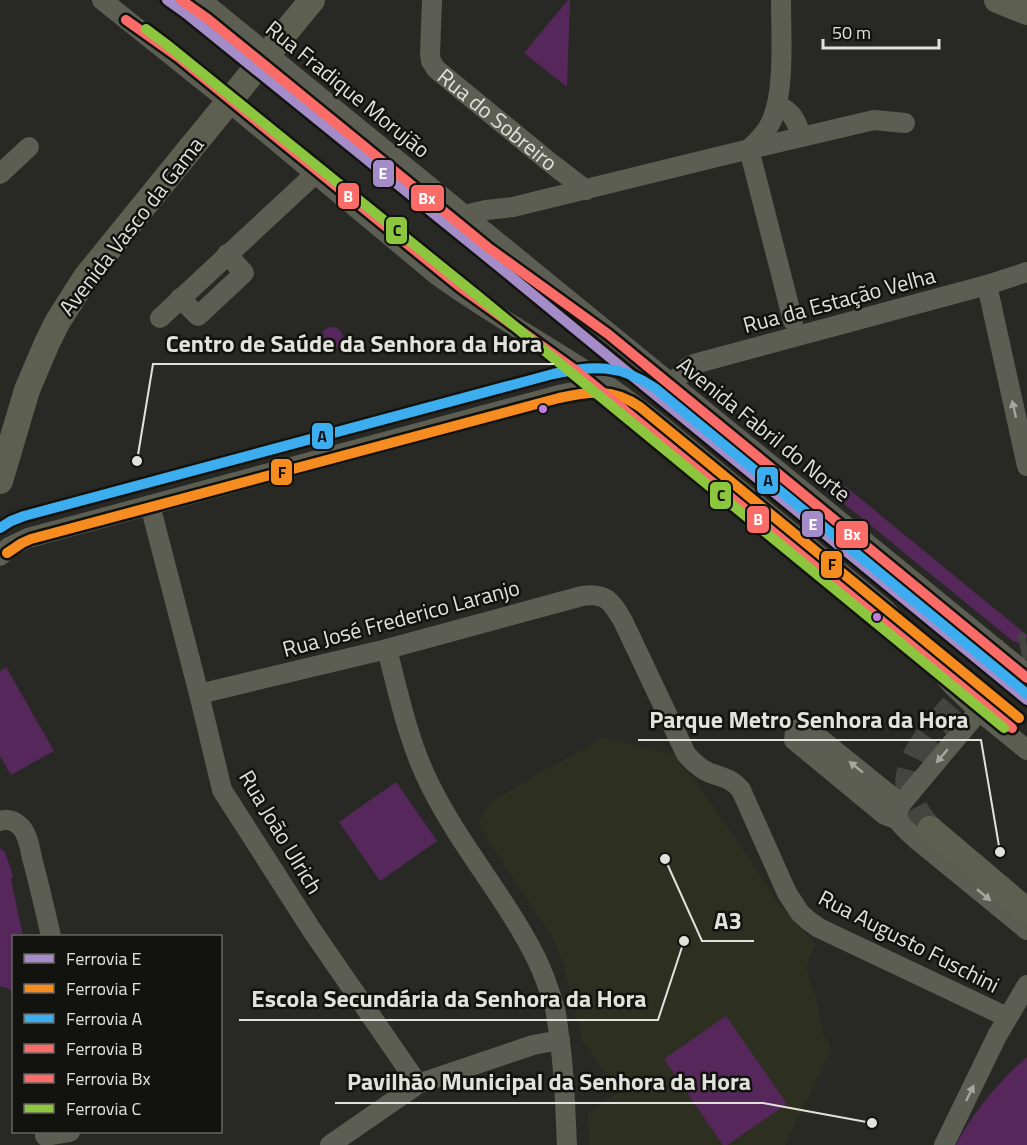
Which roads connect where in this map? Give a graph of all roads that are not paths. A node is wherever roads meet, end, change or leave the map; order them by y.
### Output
1 (102, 0) edge
2 (201, 0) edge
3 (312, 0) edge
4 (432, 0) edge
5 (781, 0) edge
6 (997, 0) edge
7 (1027, 12) edge
8 (777, 105) junction
9 (905, 123) dead end
10 (801, 137) junction
11 (29, 147) dead end
12 (748, 149) junction
13 (0, 174) edge
14 (315, 174) junction
15 (586, 190) junction
16 (513, 207) junction
17 (464, 215) junction
18 (499, 243) junction
19 (1027, 272) edge
20 (987, 285) junction
21 (160, 318) dead end
22 (793, 321) dead end
23 (671, 385) junction
24 (630, 401) junction
25 (1027, 466) edge
26 (0, 481) edge
27 (150, 505) junction
28 (0, 556) edge
29 (613, 604) joint
30 (387, 649) junction
31 (1024, 666) edge
32 (199, 694) junction
33 (979, 711) junction
34 (1027, 750) edge
35 (900, 812) junction
36 (0, 821) edge
37 (930, 830) tunnel mouth
38 (1027, 911) edge
39 (1027, 930) edge
40 (51, 935) edge
41 (1027, 985) edge
42 (1007, 1017) junction
43 (560, 1040) junction
44 (418, 1084) junction
45 (63, 1133) edge
46 (44, 1138) edge
47 (330, 1145) edge
48 (567, 1145) edge
49 (944, 1145) edge

1 - 14 street
2 - 17 street, Rua Fradique Morujão
3 - 26 main road, Avenida Vasco da Gama, bridge
4 - 15 street, Rua do Sobreiro
5 - 8 street
6 - 7 main road
8 - 10 street
8 - 12 street
9 - 10 street
10 - 12 street
11 - 13 street
12 - 15 street
12 - 22 street
14 - 21 street
14 - 24 street
15 - 16 street
16 - 17 street
16 - 18 street
17 - 18 street, Rua Fradique Morujão
18 - 23 street, Avenida Fabril do Norte
19 - 20 street, Rua da Estação Velha
20 - 23 street, Rua da Estação Velha
25 -> 20 street
23 - 31 street, Avenida Fabril do Norte
24 - 27 street
24 - 33 street
27 - 28 street
27 - 32 street, Rua João Ulrich
29 - 30 street, Rua José Frederico Laranjo
29 - 42 street, Rua Augusto Fuschini
30 - 32 street, Rua José Frederico Laranjo
30 - 43 street
32 - 44 street, Rua João Ulrich
33 - 34 street
33 -> 35 street
35 -> 35 street
35 -> 39 street
36 - 40 street
37 - 38 main road
41 - 42 street
49 -> 42 street
43 - 44 street
43 - 48 street
44 - 47 street
45 - 46 street

